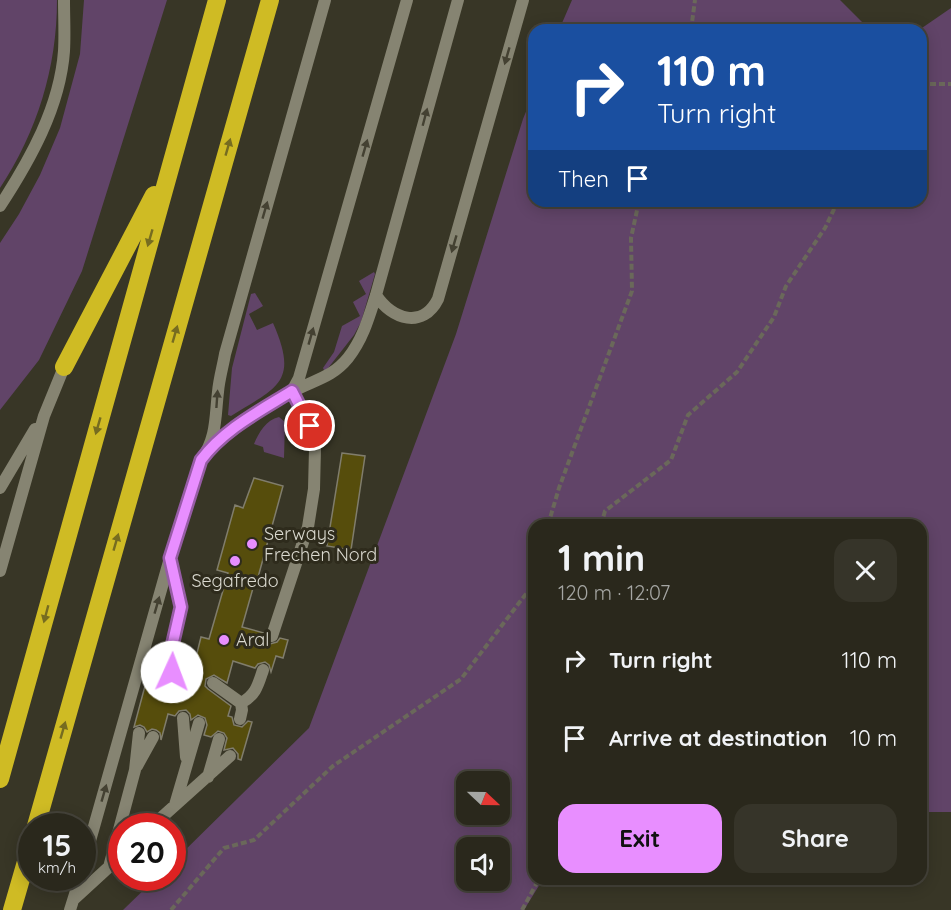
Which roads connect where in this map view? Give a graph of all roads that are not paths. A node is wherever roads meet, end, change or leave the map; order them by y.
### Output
1 (64, 0) edge
2 (218, 0) edge
3 (270, 0) edge
4 (325, 0) edge
5 (407, 0) edge
6 (458, 0) edge
7 (523, 0) edge
8 (171, 162) junction
9 (0, 206) edge
10 (376, 295) junction
11 (64, 367) joint
12 (292, 391) junction
13 (44, 416) junction
14 (210, 448) junction
15 (0, 488) edge
16 (170, 558) junction
17 (0, 571) edge
18 (273, 636) dead end
19 (173, 642) junction
20 (157, 668) dead end
21 (193, 668) dead end
22 (263, 670) dead end
23 (172, 672) dead end
24 (213, 683) dead end
25 (233, 699) junction
26 (183, 718) dead end
27 (240, 719) dead end
28 (199, 723) dead end
29 (139, 733) dead end
30 (153, 737) dead end
31 (219, 739) dead end
32 (230, 756) dead end
33 (187, 764) junction
34 (135, 770) junction
35 (207, 778) junction
36 (0, 779) edge
37 (174, 806) junction
38 (40, 813) edge
39 (123, 813) edge
40 (167, 813) edge
41 (96, 820) edge
42 (108, 868) edge
43 (18, 889) edge
44 (72, 904) edge
45 (12, 910) edge

1 - 9 lane
2 - 8 highway
38 -> 3 highway
14 -> 4 lane
12 -> 5 lane
10 -> 6 lane
7 -> 10 lane
8 - 11 highway
8 -> 36 highway
10 - 12 lane
11 - 13 lane
12 - 14 lane
12 - 18 lane
13 - 15 lane
13 - 17 lane
14 - 16 lane
16 - 19 lane
41 -> 16 lane
19 - 20 lane
19 - 21 lane
19 - 23 lane
22 - 25 lane
24 - 25 lane
25 - 27 lane
26 - 33 lane
28 - 33 lane
29 - 34 lane
30 - 34 lane
31 - 35 lane
32 - 35 lane
33 - 37 lane
34 - 39 lane
35 - 37 lane
37 - 40 lane
42 - 44 lane
43 - 45 highway

